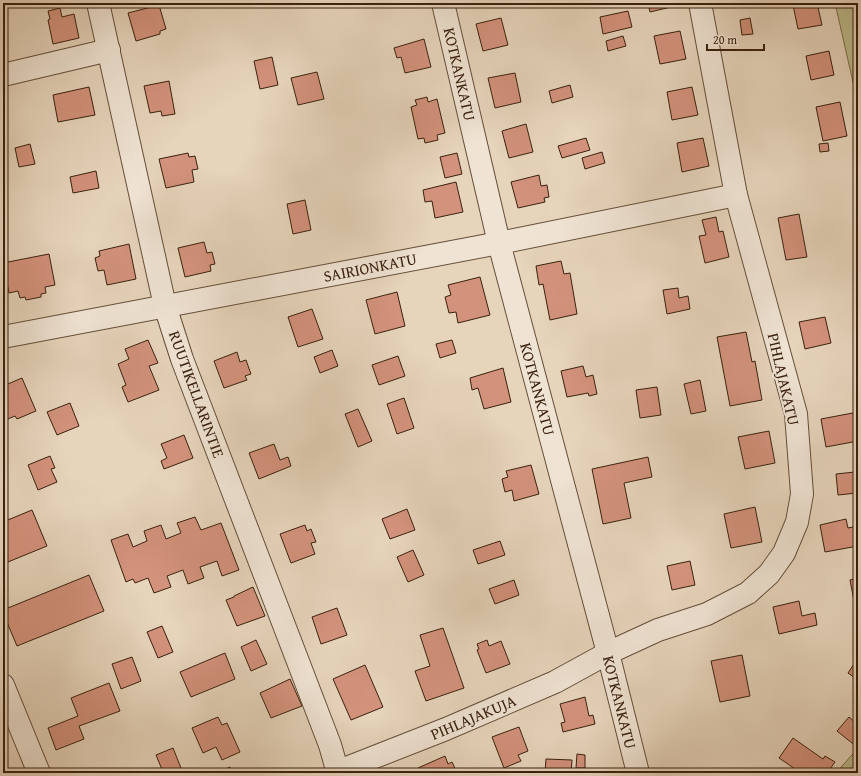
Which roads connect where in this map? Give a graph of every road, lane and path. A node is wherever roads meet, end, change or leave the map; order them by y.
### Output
1 (98, 3) edge
2 (443, 3) edge
3 (700, 3) edge
4 (109, 50) junction
5 (3, 75) edge
6 (736, 195) junction
7 (499, 243) junction
8 (166, 306) junction
9 (3, 337) edge
10 (608, 653) junction
11 (3, 685) edge
12 (337, 772) edge
13 (39, 773) edge
14 (638, 773) edge

1 - 4 street, RUUTIKELLARINTIE
2 - 7 street, KOTKANKATU
3 - 6 street, PIHLAJAKATU
4 - 5 street
4 - 8 street, RUUTIKELLARINTIE
6 - 7 street, SAIRIONKATU
6 - 10 street, PIHLAJAKATU
7 - 8 street, SAIRIONKATU
7 - 10 street, KOTKANKATU
8 - 9 street, SAIRIONKATU
8 - 12 street, RUUTIKELLARINTIE
10 - 12 street, PIHLAJAKUJA
10 - 14 street, KOTKANKATU
11 - 13 street

